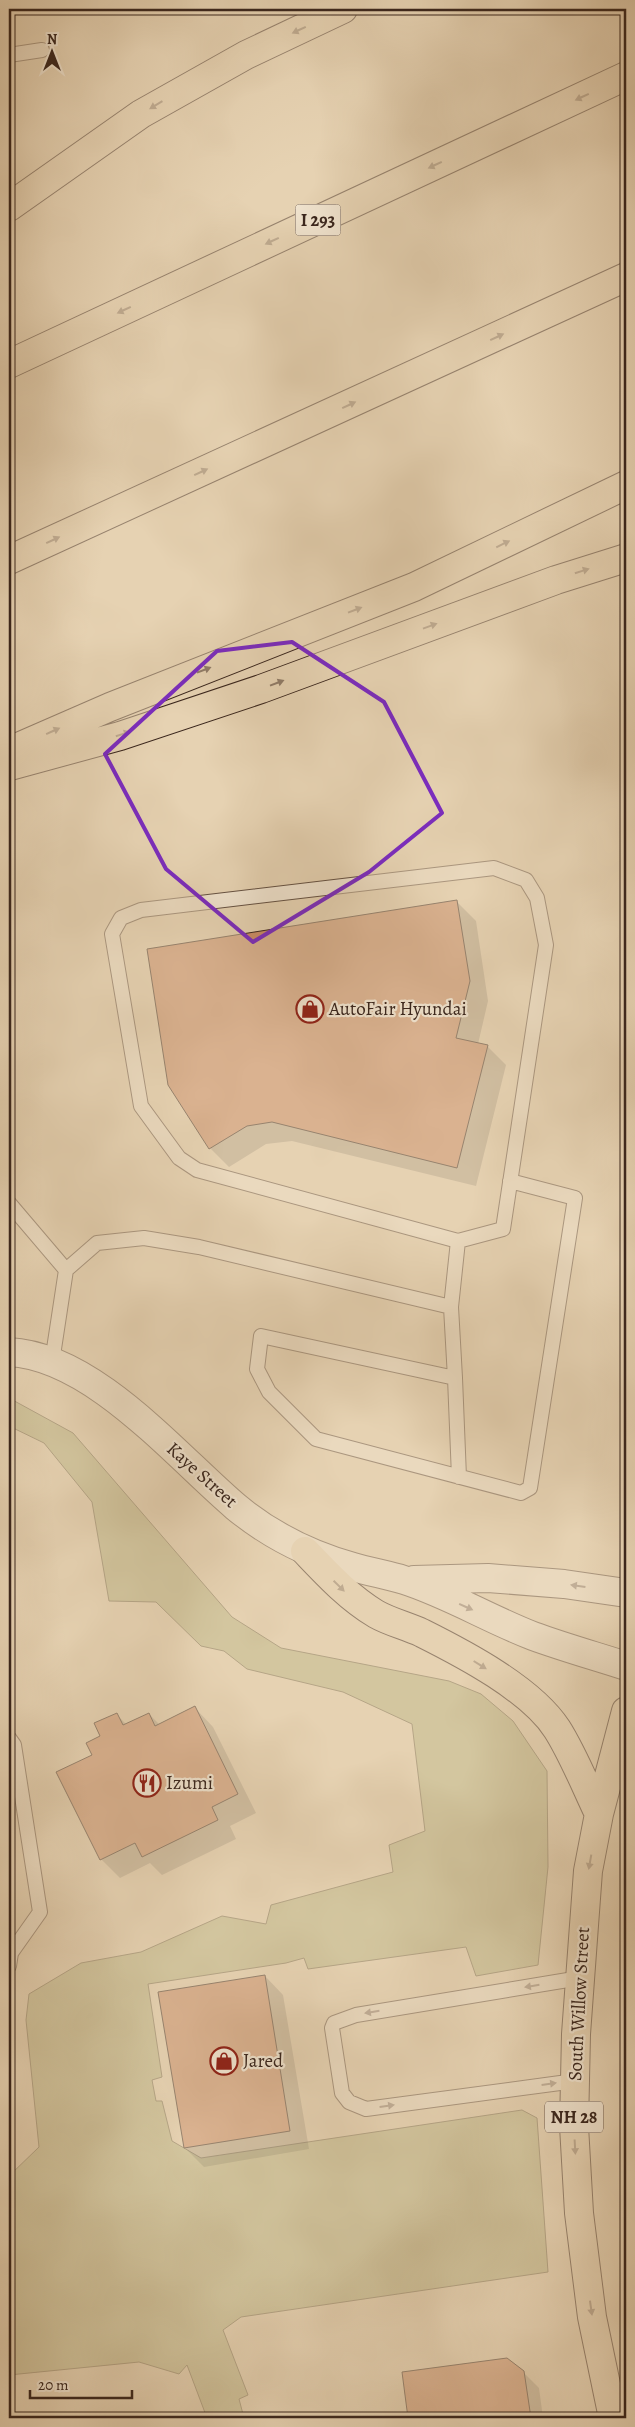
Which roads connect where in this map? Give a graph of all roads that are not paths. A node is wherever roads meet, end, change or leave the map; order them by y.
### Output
1 (343, 9) edge
2 (42, 50) dead end
3 (9, 55) edge
4 (626, 76) edge
5 (9, 207) edge
6 (626, 277) edge
7 (9, 364) edge
8 (626, 485) edge
9 (626, 558) edge
10 (9, 560) edge
11 (9, 751) edge
12 (9, 766) edge
13 (510, 1181) junction
14 (9, 1203) edge
15 (458, 1241) junction
16 (66, 1270) junction
17 (451, 1307) junction
18 (9, 1352) edge
19 (52, 1362) junction
20 (455, 1378) junction
21 (459, 1477) junction
22 (306, 1550) junction
23 (405, 1580) junction
24 (626, 1593) edge
25 (626, 1666) edge
26 (626, 1711) edge
27 (9, 1738) edge
28 (599, 1814) junction
29 (9, 1966) edge
30 (580, 1978) junction
31 (574, 2081) junction
32 (613, 2418) edge

1 -> 5 main road
2 - 3 lane
4 -> 7 main road, I 293
10 -> 6 main road
11 -> 8 main road
12 -> 9 main road
13 - 15 lane
13 - 15 lane
13 - 21 lane
14 - 16 lane
15 - 17 lane
16 - 17 lane
16 - 19 lane
17 - 20 lane
18 - 19 street, Kaye Street
19 - 22 street, Kaye Street
20 - 21 lane
20 - 21 lane
22 - 23 street, Kaye Street
22 -> 28 main road
24 -> 23 street, Kaye Street
23 -> 25 street, Kaye Street
26 - 28 main road, South Willow Street / NH 28
27 - 29 lane
28 -> 30 main road, South Willow Street / NH 28
30 - 31 main road, South Willow Street / NH 28
30 -> 31 lane
31 -> 32 main road, South Willow Street / NH 28

